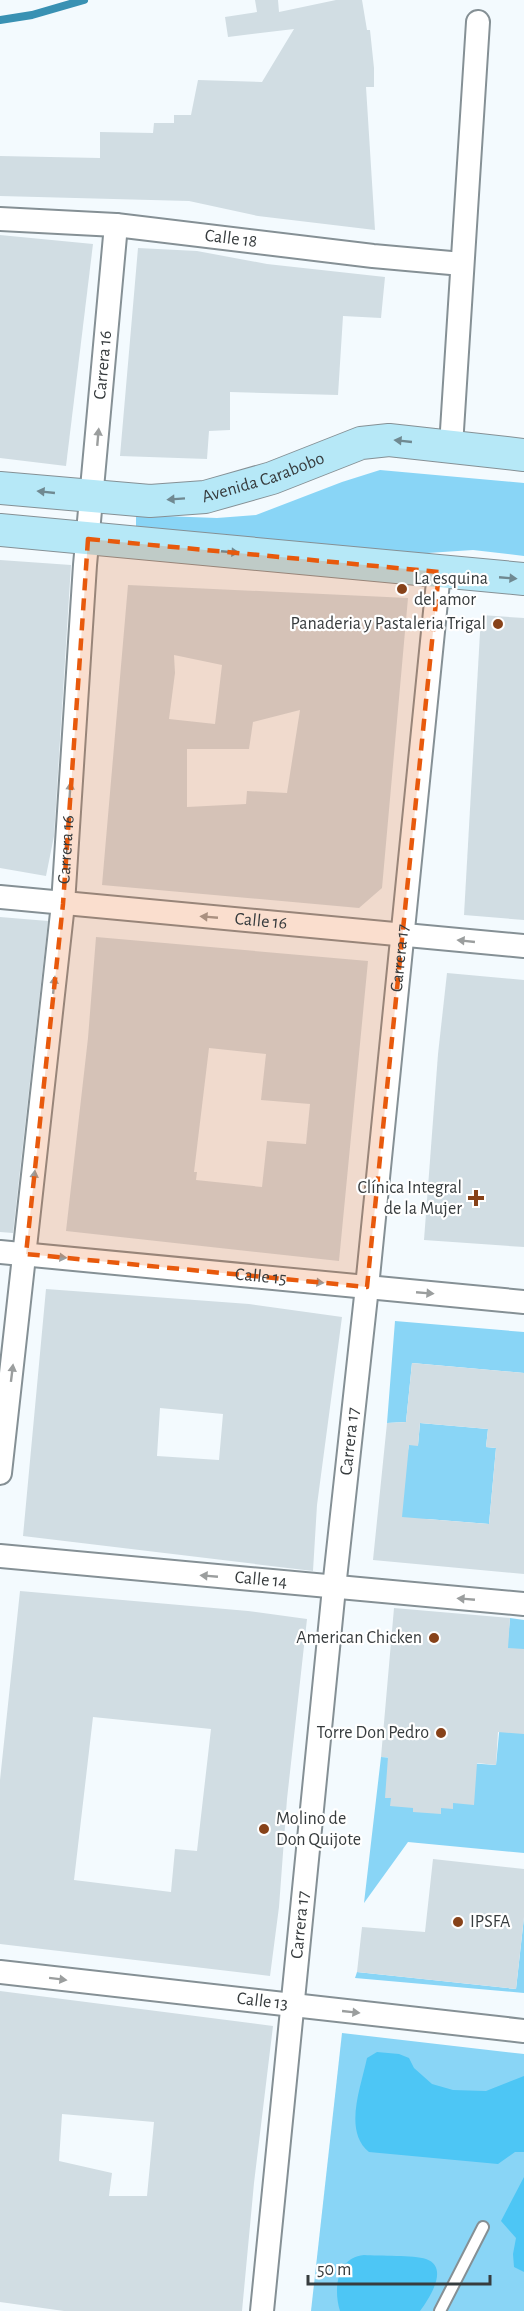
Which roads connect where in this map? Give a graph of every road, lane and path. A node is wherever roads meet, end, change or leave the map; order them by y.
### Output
1 (478, 22) dead end
2 (0, 219) edge
3 (116, 225) junction
4 (462, 264) junction
5 (451, 446) junction
6 (524, 455) edge
7 (0, 488) edge
8 (92, 496) junction
9 (0, 530) edge
10 (88, 539) junction
11 (439, 572) junction
12 (524, 579) edge
13 (0, 897) edge
14 (63, 904) junction
15 (403, 935) junction
16 (524, 946) edge
17 (0, 1252) edge
18 (26, 1254) junction
19 (367, 1287) junction
20 (524, 1302) edge
21 (0, 1473) edge
22 (0, 1556) edge
23 (334, 1588) junction
24 (524, 1604) edge
25 (0, 1972) edge
26 (293, 2006) junction
27 (524, 2031) edge
28 (483, 2227) dead end
29 (262, 2311) edge
30 (440, 2311) edge

1 - 4 street
2 - 3 street, Calle 18
3 - 4 street, Calle 18
8 -> 3 street, Carrera 16
4 - 5 street
5 - 6 main road, Avenida Carabobo
5 -> 8 main road, Avenida Carabobo
8 -> 7 main road, Avenida Carabobo
8 - 10 street, Carrera 16
9 - 10 main road
10 -> 11 main road
14 -> 10 street, Carrera 16
11 -> 12 main road
11 - 15 street, Carrera 17
13 - 14 street, Calle 16
15 -> 14 street, Calle 16
18 -> 14 street, Carrera 16
16 -> 15 street, Calle 16
15 - 19 street, Carrera 17
17 - 18 street, Calle 15
18 -> 19 street, Calle 15
21 -> 18 street, Carrera 16
19 -> 20 street, Calle 15
19 - 23 street, Carrera 17
23 -> 22 street, Calle 14
24 -> 23 street, Calle 14
23 - 26 street, Carrera 17
25 -> 26 street, Calle 13
26 -> 27 street, Calle 13
26 - 29 street, Carrera 17
28 - 30 lane

